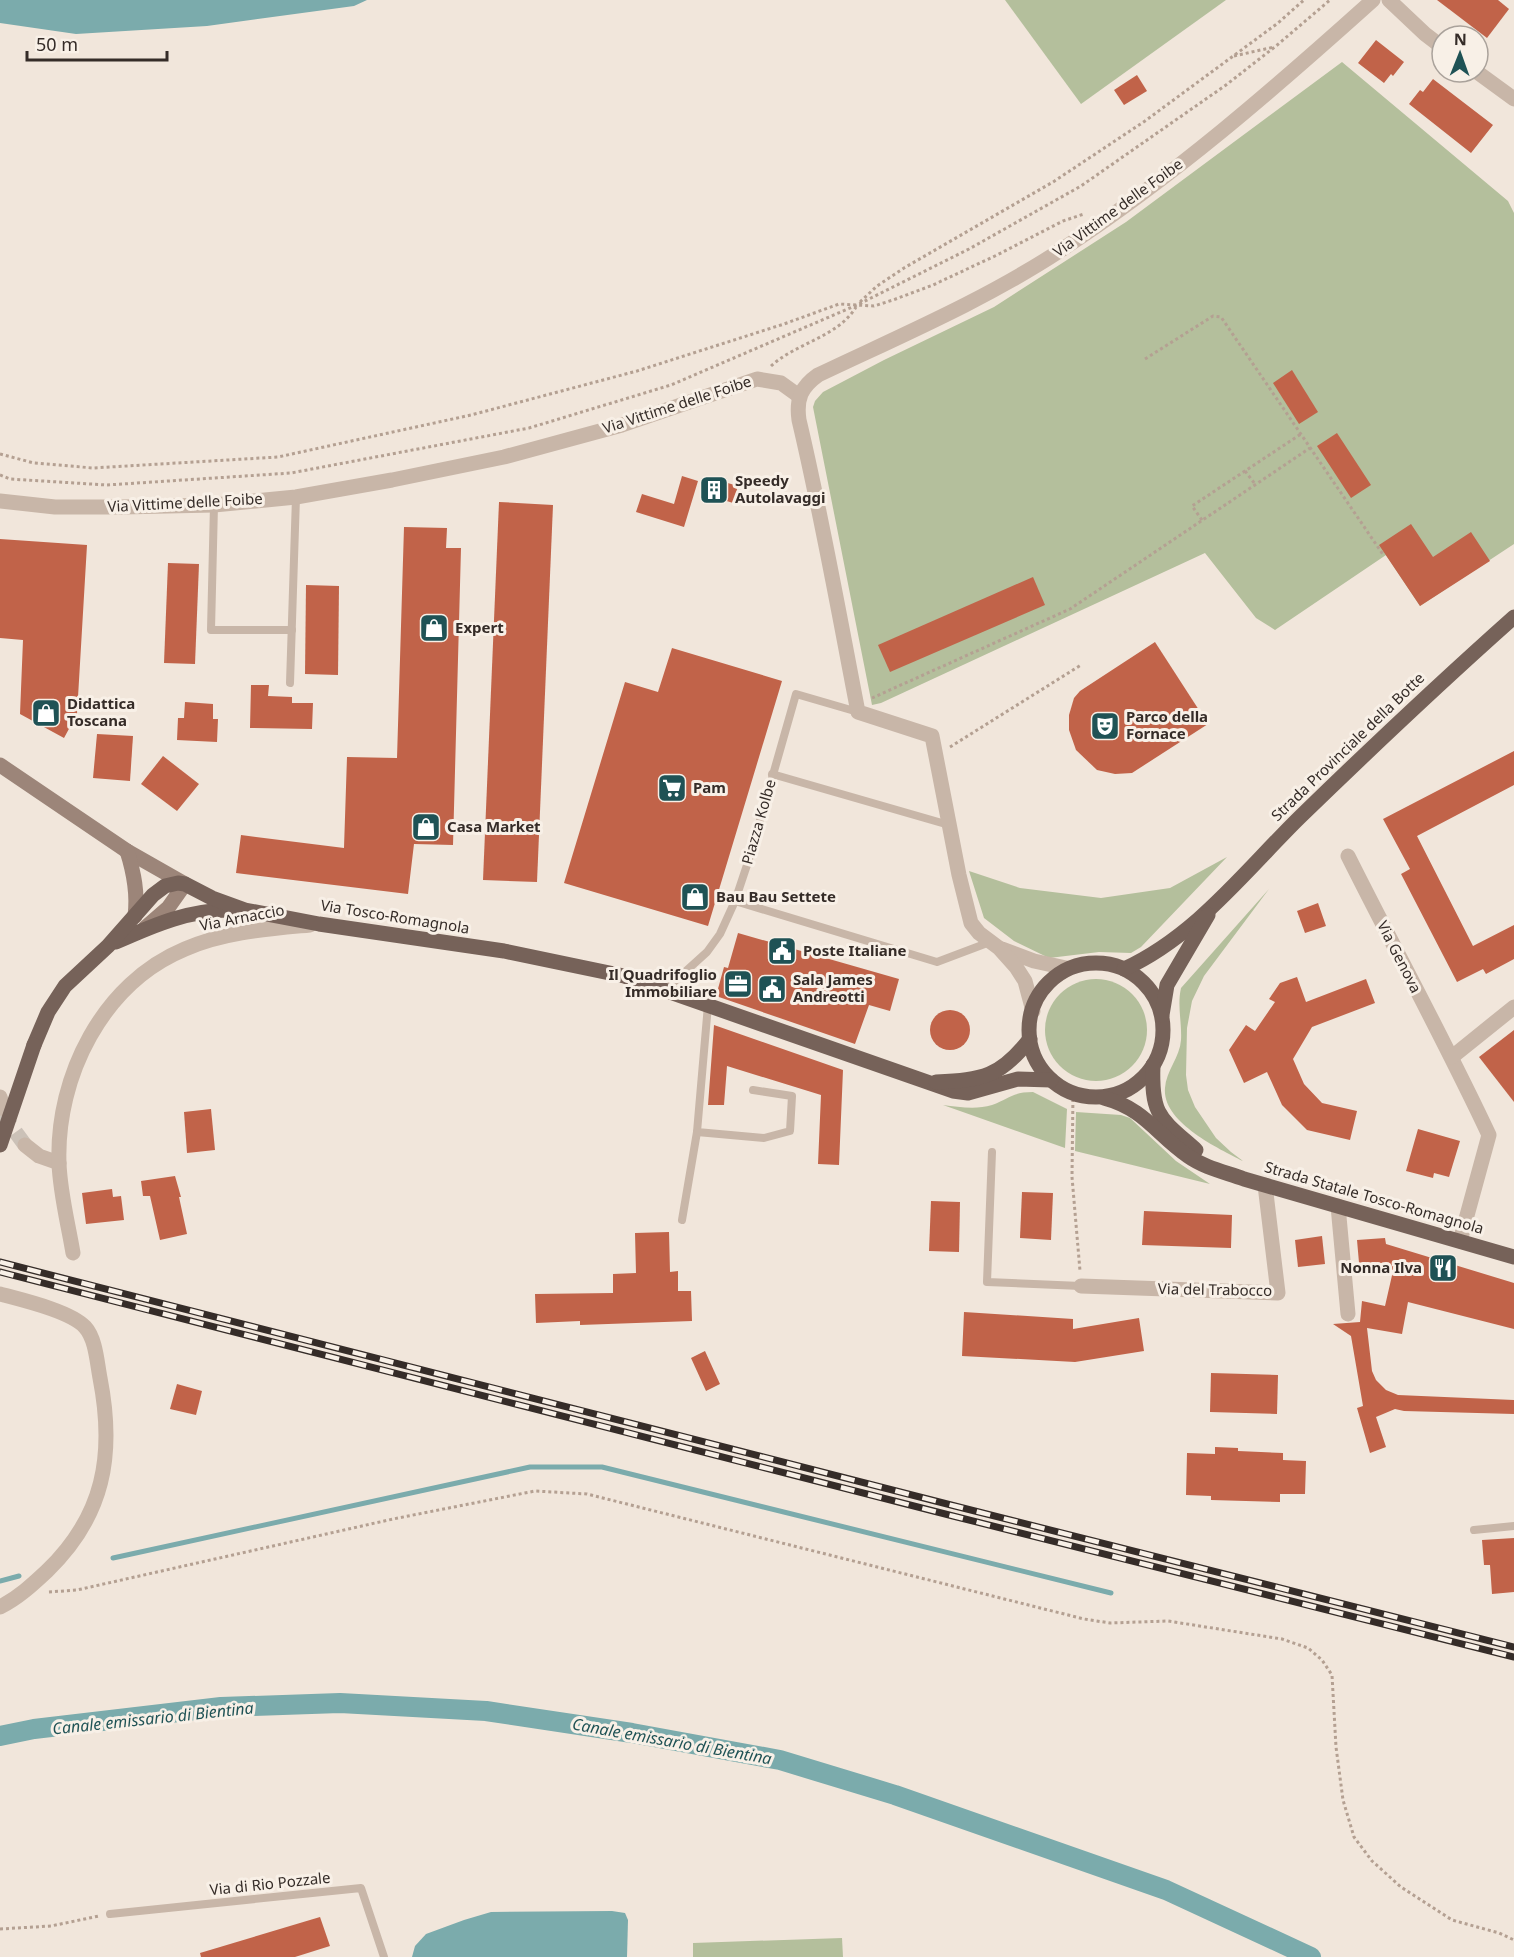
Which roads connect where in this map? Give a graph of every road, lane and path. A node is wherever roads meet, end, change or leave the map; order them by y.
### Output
1 (1304, 0) edge
2 (1330, 0) edge
3 (1373, 0) edge
4 (1389, 0) edge
5 (1430, 38) edge
6 (1276, 46) junction
7 (1232, 56) junction
8 (1490, 81) edge
9 (1514, 99) edge
10 (1091, 213) dead end
11 (857, 305) junction
12 (1145, 358) dead end
13 (757, 379) junction
14 (799, 396) junction
15 (1301, 434) junction
16 (1310, 448) junction
17 (0, 454) edge
18 (1245, 471) junction
19 (0, 475) edge
20 (1255, 484) junction
21 (296, 497) junction
22 (0, 501) edge
23 (214, 505) junction
24 (1202, 520) junction
25 (1384, 556) dead end
26 (1514, 617) edge
27 (292, 630) junction
28 (1081, 665) dead end
29 (290, 682) dead end
30 (858, 708) junction
31 (935, 756) junction
32 (0, 765) edge
33 (772, 774) junction
34 (949, 825) junction
35 (127, 851) junction
36 (1348, 856) dead end
37 (185, 884) junction
38 (735, 901) junction
39 (1212, 909) junction
40 (245, 910) junction
41 (139, 923) junction
42 (319, 924) junction
43 (995, 945) junction
44 (1066, 968) junction
45 (1124, 969) junction
46 (665, 990) junction
47 (708, 1005) junction
48 (1514, 1007) edge
49 (1033, 1011) junction
50 (1162, 1018) junction
51 (1030, 1039) junction
52 (813, 1043) joint
53 (1452, 1057) junction
54 (1153, 1065) junction
55 (1051, 1080) junction
56 (927, 1083) junction
57 (753, 1090) dead end
58 (1073, 1093) junction
59 (1104, 1098) junction
60 (698, 1132) junction
61 (0, 1144) edge
62 (24, 1145) tunnel mouth
63 (992, 1152) dead end
64 (59, 1163) junction
65 (1225, 1172) junction
66 (1265, 1185) junction
67 (1338, 1206) junction
68 (682, 1220) dead end
69 (1460, 1241) junction
70 (73, 1253) dead end
71 (1514, 1257) edge
72 (1081, 1286) junction
73 (0, 1294) edge
74 (1348, 1314) dead end
75 (1514, 1526) edge
76 (1474, 1530) dead end
77 (22, 1593) junction
78 (0, 1607) edge
79 (110, 1914) joint
80 (0, 1929) edge
81 (1514, 1940) edge
82 (384, 1957) edge

1 - 7 path
2 - 6 path
3 - 14 street, Via Vittime delle Foibe
4 - 5 street
6 - 7 path
6 - 11 path
7 - 11 path
8 - 9 street
10 - 11 path
11 - 13 path
11 - 17 path
11 - 19 path
12 - 15 path
13 - 14 street, Via Vittime delle Foibe
13 - 21 street, Via Vittime delle Foibe
14 - 30 street
15 - 16 path
15 - 18 path
16 - 20 path
16 - 25 path
18 - 20 path
18 - 24 path
20 - 24 path
21 - 23 street, Via Vittime delle Foibe
21 - 27 lane
22 - 23 street, Via Vittime delle Foibe
23 - 27 lane
24 - 30 path
26 - 39 main road, Strada Provinciale della Botte
27 - 29 lane
28 - 31 path
30 - 31 street, Piazza Kolbe
30 - 33 lane, Piazza Kolbe
31 - 34 street, Piazza Kolbe
32 - 35 main road, Via Tosco-Romagnola
33 - 34 lane
33 - 38 lane, Piazza Kolbe
34 - 43 street, Piazza Kolbe
35 - 37 main road, Via Tosco-Romagnola
35 - 41 main road
36 - 53 street, Via Genova
37 - 40 main road, Via Tosco-Romagnola
37 - 41 main road
38 - 43 lane
38 - 46 lane, Piazza Kolbe
39 - 45 main road
39 - 50 main road
40 - 41 main road, Via Arnaccio
40 - 42 main road, Via Tosco-Romagnola
41 - 61 main road, Via Arnaccio, bridge
42 - 46 main road, Via Tosco-Romagnola
42 - 64 street, Via Arnaccio
43 - 44 street, Piazza Kolbe
43 - 49 street, Piazza Kolbe
44 - 45 main road, Strada Statale Tosco-Romagnola
44 - 49 main road, Strada Statale Tosco-Romagnola
45 - 50 main road, Strada Statale Tosco-Romagnola
46 - 47 main road, Via Tosco-Romagnola
47 - 52 main road, Via Tosco-Romagnola
47 - 60 lane
48 - 53 street
49 - 51 main road, Strada Statale Tosco-Romagnola
50 - 54 main road, Strada Statale Tosco-Romagnola
51 - 55 main road, Strada Statale Tosco-Romagnola
51 - 56 main road, Strada Statale Tosco-Romagnola
52 - 56 main road, Strada Statale Tosco-Romagnola
53 - 69 street, Via Genova
54 - 59 main road, Strada Statale Tosco-Romagnola
54 - 65 main road, Strada Statale Tosco-Romagnola
55 - 56 main road, Strada Statale Tosco-Romagnola
55 - 58 main road, Strada Statale Tosco-Romagnola
57 - 60 lane
58 - 59 main road, Strada Statale Tosco-Romagnola
58 - 72 path
59 - 65 main road, Strada Statale Tosco-Romagnola
60 - 68 lane
62 - 64 street
63 - 72 lane
64 - 70 street, Via Arnaccio
65 - 66 main road, Strada Statale Tosco-Romagnola
66 - 67 main road, Strada Statale Tosco-Romagnola
66 - 72 street, Via del Trabocco
67 - 69 main road, Strada Statale Tosco-Romagnola
67 - 74 street
69 - 71 main road, Strada Statale Tosco-Romagnola
73 - 77 street
75 - 76 lane
77 - 78 street
77 - 81 path
79 - 80 path
79 - 82 lane, Via di Rio Pozzale

